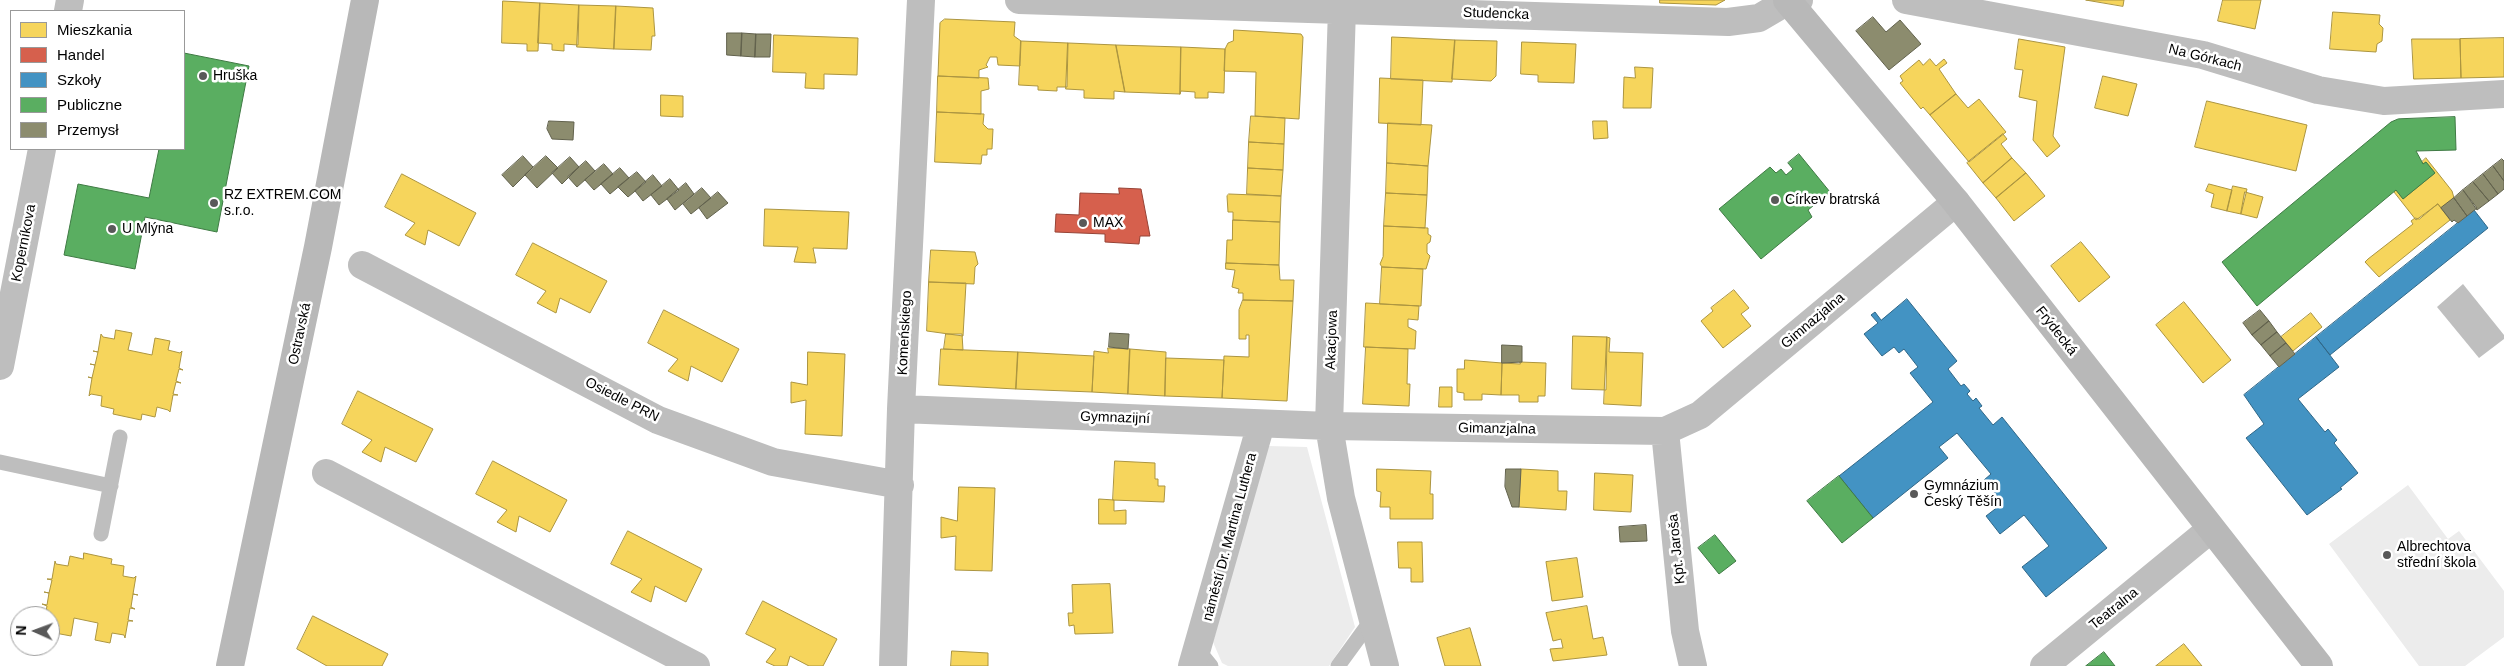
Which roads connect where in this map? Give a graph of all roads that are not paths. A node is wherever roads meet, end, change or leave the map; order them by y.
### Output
1 (366, 0) edge
2 (922, 0) edge
3 (1020, 0) edge
4 (1791, 0) edge
5 (1906, 0) edge
6 (1342, 8) junction
7 (2504, 94) edge
8 (42, 150) edge
9 (1956, 202) junction
10 (362, 265) dead end
11 (0, 366) edge
12 (901, 409) junction
13 (1261, 424) junction
14 (1329, 426) junction
15 (1665, 431) junction
16 (120, 437) dead end
17 (0, 462) edge
18 (326, 473) dead end
19 (900, 485) junction
20 (110, 486) junction
21 (2212, 529) junction
22 (101, 534) dead end
23 (1373, 618) junction
24 (1200, 661) edge
25 (230, 666) edge
26 (696, 666) edge
27 (893, 666) edge
28 (1338, 666) edge
29 (1386, 666) edge
30 (1693, 666) edge
31 (2044, 666) edge
32 (2319, 666) edge

1 - 25 main road, Ostravská
2 - 12 street, Komeńskiego
3 - 6 street, Studencka
4 - 6 street, Studencka
4 - 9 main road, Frýdecká
5 - 7 street, Na Górkach
6 - 14 street, Akacjowa
8 - 11 street, Koperníkova
9 - 15 street, Gimnazjalna
9 - 21 main road, Frýdecká
10 - 19 street, Osiedle PRN
12 - 13 street, Gymnazijní
12 - 19 street, Komeńskiego
13 - 14 street, Gymnazijní
13 - 24 street, náměstí Dr. Martina Luthera
14 - 15 street, Gimanzjalna
14 - 23 street, Akacjowa
15 - 30 street, Kpt. Jaroša
16 - 20 lane
17 - 20 lane
18 - 26 street
19 - 27 street, Komeńskiego
20 - 22 lane
21 - 31 street, Teatralna
21 - 32 main road, Frýdecká
23 - 28 lane
23 - 29 street, Akacjowa

